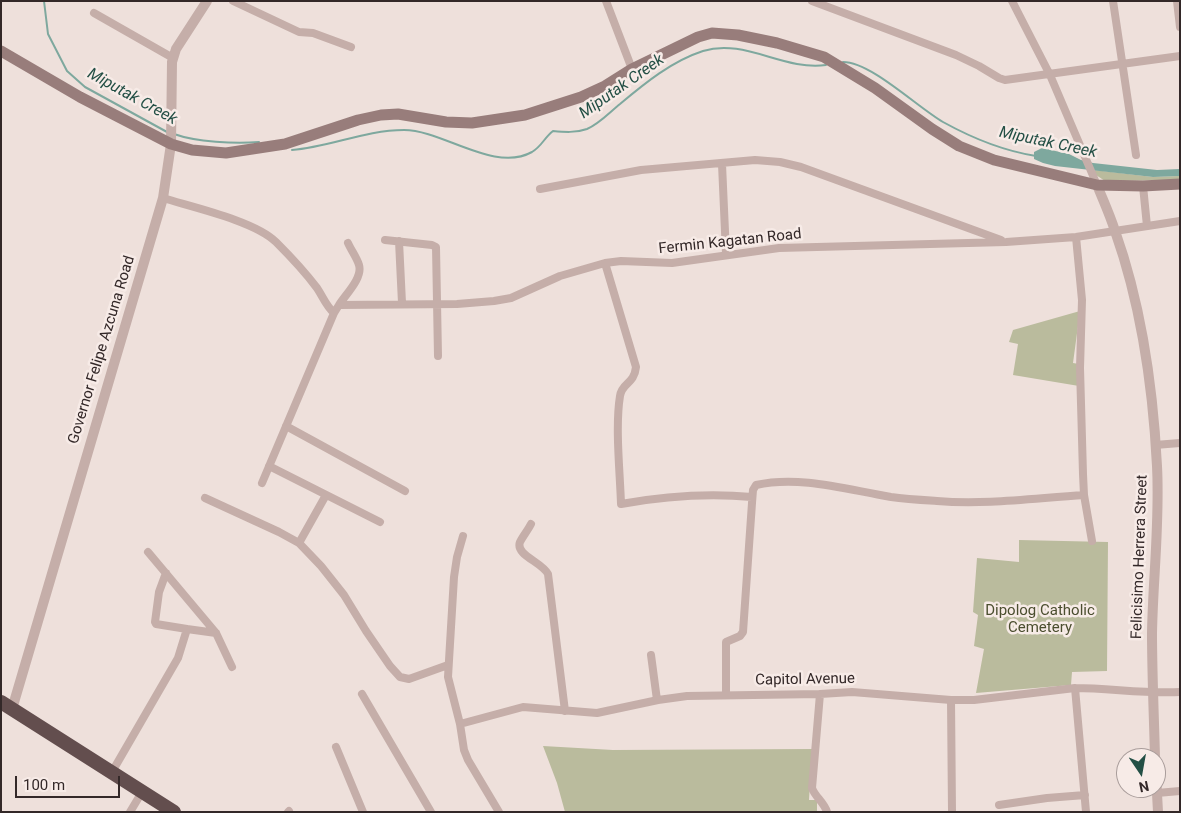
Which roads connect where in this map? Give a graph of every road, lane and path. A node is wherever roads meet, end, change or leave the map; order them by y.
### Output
1 (207, 1) edge
2 (233, 1) edge
3 (606, 1) edge
4 (812, 1) edge
5 (1012, 1) edge
6 (1113, 1) edge
7 (1177, 1) edge
8 (94, 13) dead end
9 (1180, 27) edge
10 (351, 47) dead end
11 (1, 51) edge
12 (1180, 56) edge
13 (173, 58) junction
14 (1123, 63) junction
15 (632, 69) junction
16 (1050, 75) junction
17 (170, 135) junction
18 (1136, 155) dead end
19 (722, 164) junction
20 (1180, 184) edge
21 (1097, 185) junction
22 (1143, 186) junction
23 (540, 189) dead end
24 (163, 198) junction
25 (1180, 221) edge
26 (1147, 226) junction
27 (1115, 231) junction
28 (1076, 237) junction
29 (385, 240) dead end
30 (398, 241) junction
31 (1006, 242) junction
32 (348, 243) dead end
33 (726, 254) junction
34 (605, 263) junction
35 (438, 302) junction
36 (402, 303) junction
37 (339, 305) junction
38 (334, 313) junction
39 (438, 356) dead end
40 (286, 426) junction
41 (1180, 443) edge
42 (1156, 445) junction
43 (269, 466) junction
44 (262, 483) dead end
45 (405, 491) dead end
46 (326, 495) junction
47 (1084, 496) junction
48 (752, 497) junction
49 (205, 498) dead end
50 (380, 522) dead end
51 (532, 524) dead end
52 (463, 536) dead end
53 (1092, 541) dead end
54 (299, 543) junction
55 (148, 552) dead end
56 (166, 573) junction
57 (187, 629) junction
58 (216, 632) junction
59 (651, 655) dead end
60 (448, 665) junction
61 (232, 667) dead end
62 (1075, 688) junction
63 (1180, 692) edge
64 (362, 694) dead end
65 (820, 694) junction
66 (1153, 694) junction
67 (726, 696) junction
68 (657, 700) junction
69 (951, 700) junction
70 (7, 705) edge
71 (565, 711) junction
72 (460, 724) junction
73 (336, 747) dead end
74 (1155, 748) edge
75 (112, 772) junction
76 (1180, 791) edge
77 (142, 792) junction
78 (1166, 792) edge
79 (1085, 795) junction
80 (1157, 798) edge
81 (999, 805) dead end
82 (130, 812) edge
83 (174, 812) edge
84 (363, 812) edge
85 (430, 812) edge
86 (499, 812) edge
87 (827, 812) edge
88 (952, 812) edge
89 (1086, 812) edge
90 (1158, 812) edge

1 - 13 street, Governor Felipe Azcuna Road
2 - 10 street
3 - 15 street
4 - 16 street
5 - 16 street, Felicisimo Herrera Street
6 - 14 street
7 - 9 street
8 - 13 street
11 - 17 main road
12 - 14 street
13 - 17 street, Governor Felipe Azcuna Road
14 - 16 street
14 - 18 street
15 - 17 main road
15 - 21 main road
16 - 21 street, Felicisimo Herrera Street
17 - 24 street, Governor Felipe Azcuna Road
19 - 23 street
19 - 31 street
19 - 33 street
20 - 22 main road
21 - 22 main road
21 - 27 street, Felicisimo Herrera Street
22 - 26 street
24 - 38 street
24 - 70 street, Governor Felipe Azcuna Road
25 - 26 street, Fermin Kagatan Road
26 - 27 street, Fermin Kagatan Road
27 - 28 street, Fermin Kagatan Road
27 - 42 street, Felicisimo Herrera Street
28 - 31 street, Fermin Kagatan Road
28 - 47 street
29 - 30 street
30 - 35 street
30 - 36 street
31 - 33 street, Fermin Kagatan Road
32 - 37 street
33 - 34 street, Fermin Kagatan Road
34 - 35 street, Fermin Kagatan Road
34 - 48 street
35 - 36 street, Fermin Kagatan Road
35 - 39 street
36 - 37 street, Fermin Kagatan Road
37 - 38 street
38 - 40 street
40 - 43 street
40 - 45 street
41 - 42 street
42 - 66 street, Felicisimo Herrera Street
43 - 44 street
43 - 46 street
46 - 50 street
46 - 54 street
47 - 48 street
47 - 53 street
48 - 67 street
49 - 54 street
51 - 71 street
52 - 60 street
54 - 60 street
55 - 56 street
56 - 57 street
56 - 58 street
57 - 58 street
57 - 75 street
58 - 61 street
59 - 68 street
60 - 72 street
62 - 66 street, Capitol Avenue
62 - 69 street, Capitol Avenue
62 - 79 street
63 - 66 street, Capitol Avenue
64 - 85 street
65 - 67 street, Capitol Avenue
65 - 69 street, Capitol Avenue
65 - 87 street
66 - 74 street, Felicisimo Herrera Street
67 - 68 street, Capitol Avenue
68 - 71 street, Capitol Avenue
69 - 88 street
70 - 75 highway
71 - 72 street, Capitol Avenue
72 - 86 street
73 - 84 street
75 - 77 highway
76 - 78 street
77 - 82 street
77 - 83 highway
79 - 81 street
79 - 89 street
80 - 90 street

